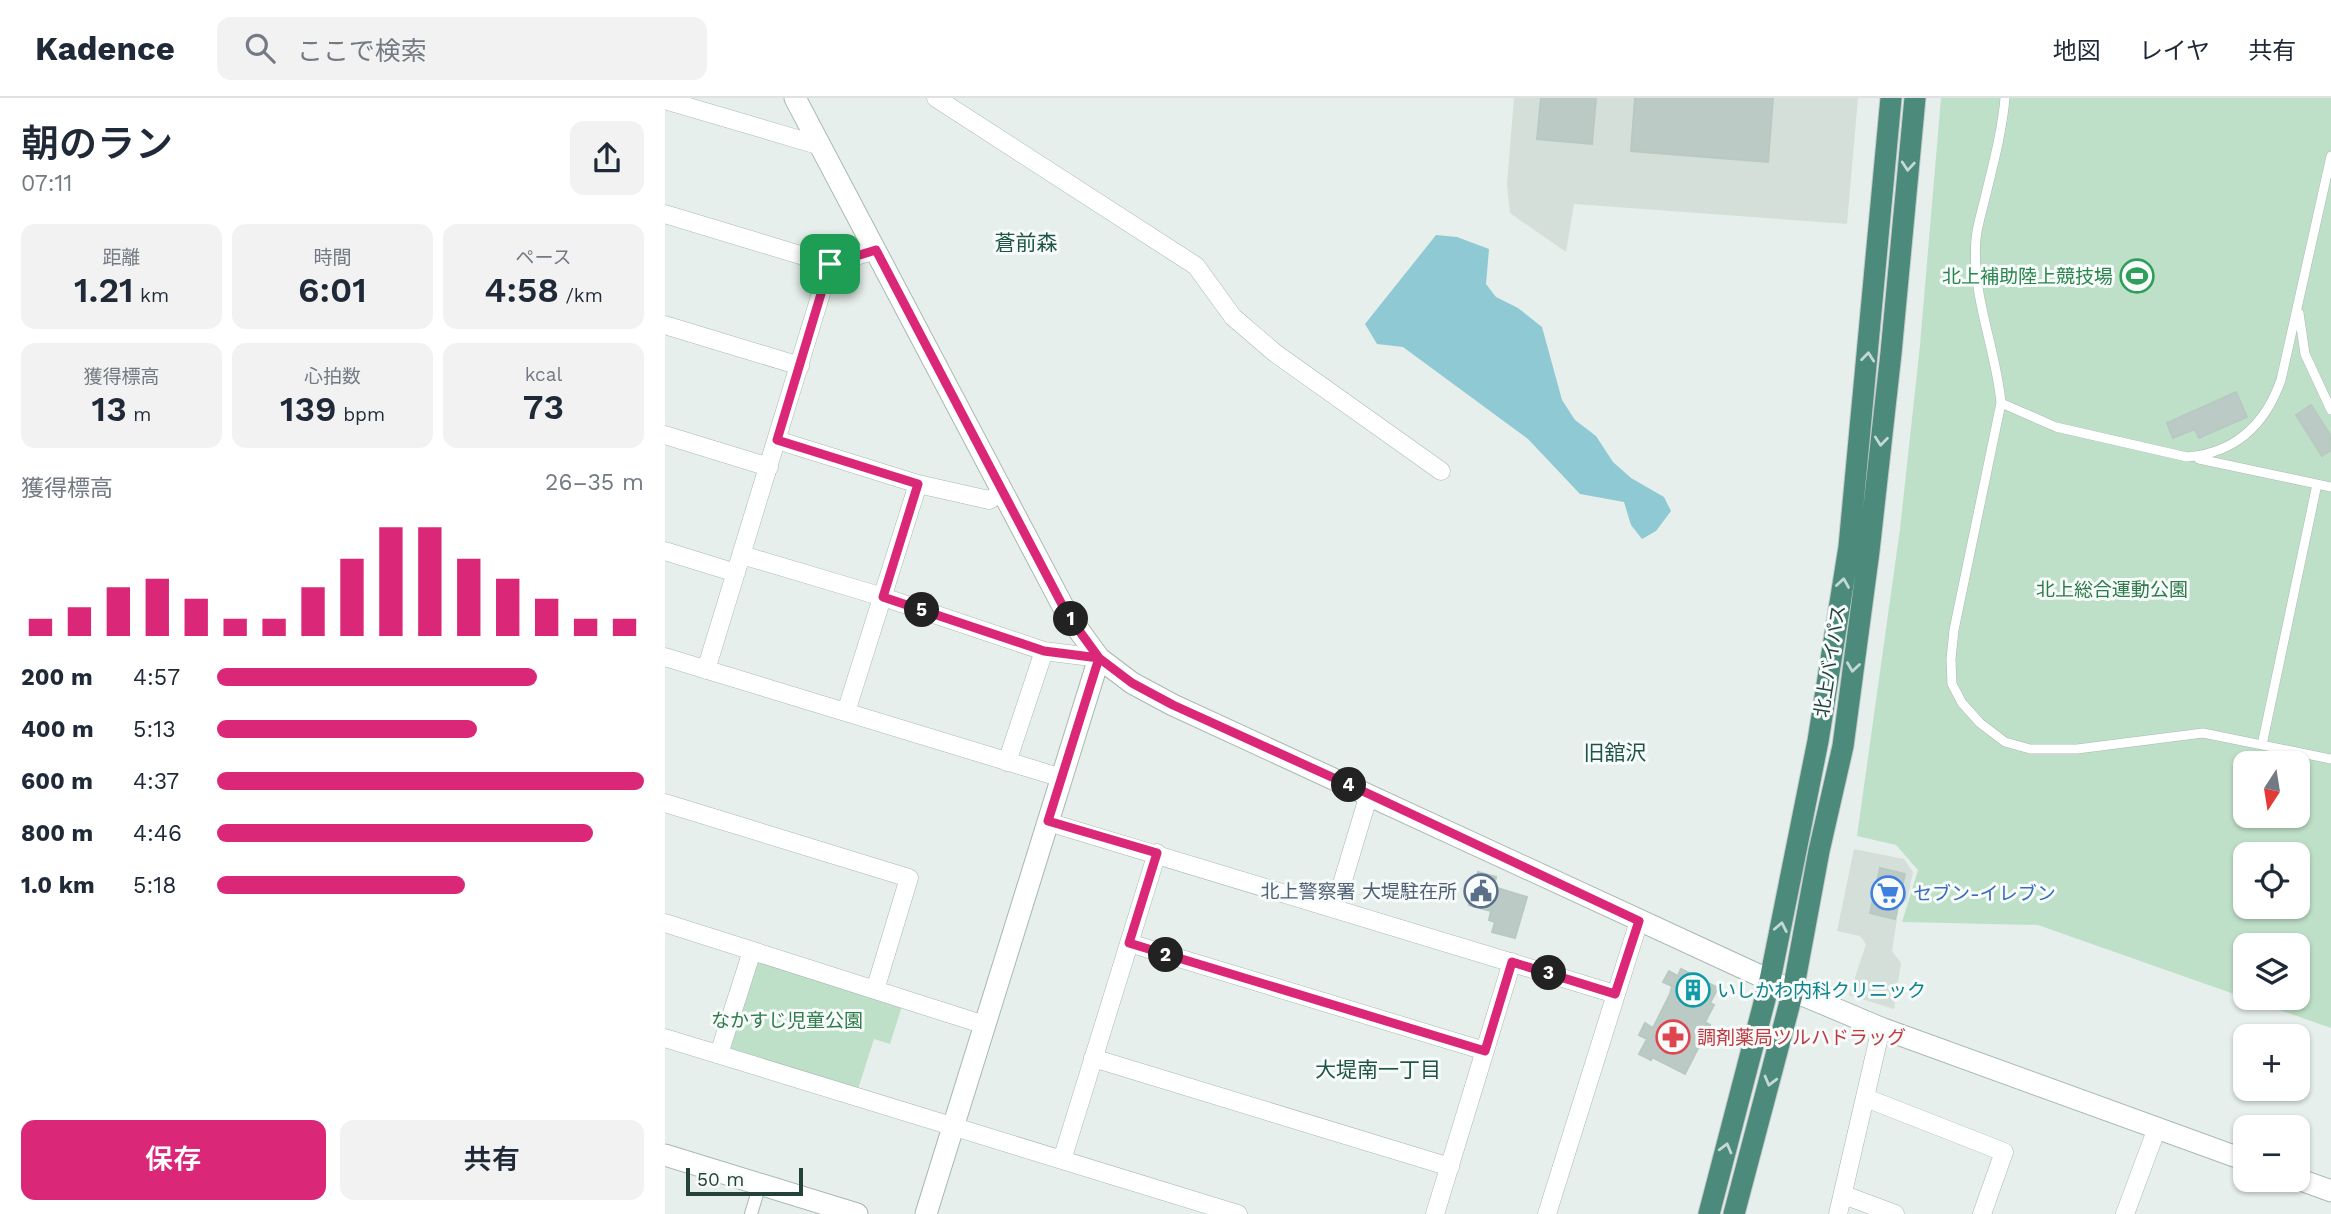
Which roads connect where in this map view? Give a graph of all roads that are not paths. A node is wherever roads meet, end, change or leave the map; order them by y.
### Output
1 (795, 98) edge
2 (936, 98) edge
3 (1891, 98) edge
4 (1915, 98) edge
5 (2005, 98) edge
6 (665, 100) edge
7 (821, 146) junction
8 (2331, 156) edge
9 (665, 214) edge
10 (876, 250) junction
11 (830, 264) junction
12 (2299, 302) junction
13 (665, 325) edge
14 (800, 366) junction
15 (2001, 402) junction
16 (2331, 410) edge
17 (665, 435) edge
18 (777, 440) junction
19 (2187, 457) junction
20 (769, 467) junction
21 (1441, 471) dead end
22 (918, 484) junction
23 (2317, 484) junction
24 (2331, 487) edge
25 (1003, 492) junction
26 (665, 551) edge
27 (742, 555) junction
28 (736, 573) junction
29 (883, 597) junction
30 (1044, 651) junction
31 (665, 657) edge
32 (1099, 658) junction
33 (706, 670) junction
34 (846, 712) junction
35 (2262, 745) junction
36 (2331, 759) edge
37 (1007, 762) junction
38 (1062, 778) junction
39 (1369, 794) junction
40 (665, 803) edge
41 (1048, 821) junction
42 (1157, 853) junction
43 (1335, 907) junction
44 (1639, 921) junction
45 (665, 923) edge
46 (1129, 943) junction
47 (752, 951) junction
48 (1512, 962) junction
49 (1770, 980) junction
50 (875, 990) junction
51 (1793, 991) junction
52 (1615, 994) junction
53 (985, 1025) junction
54 (1881, 1028) junction
55 (665, 1038) edge
56 (1485, 1051) junction
57 (719, 1054) junction
58 (1093, 1058) junction
59 (1866, 1098) junction
60 (953, 1126) junction
61 (2157, 1128) junction
62 (665, 1155) edge
63 (2233, 1156) edge
64 (1062, 1160) junction
65 (1450, 1167) junction
66 (760, 1184) junction
67 (2310, 1184) edge
68 (2331, 1192) edge
69 (1844, 1195) junction
70 (751, 1214) edge
71 (857, 1214) edge
72 (926, 1214) edge
73 (1238, 1214) edge
74 (1435, 1214) edge
75 (1547, 1214) edge
76 (1709, 1214) edge
77 (1734, 1214) edge
78 (1838, 1214) edge
79 (1895, 1214) edge
80 (1982, 1214) edge
81 (2125, 1214) edge

1 - 7 street
2 - 21 street
49 -> 3 highway, 北上バイパス
4 -> 51 highway, 北上バイパス
5 - 15 lane
6 - 7 street
7 - 10 street
8 - 12 lane
9 - 11 street
10 - 11 street
10 - 25 street
11 - 14 street
12 - 16 lane
12 - 19 lane
13 - 14 street
14 - 18 street
15 - 19 lane
15 - 35 lane
17 - 20 street
18 - 20 street
18 - 22 street
19 - 23 lane
20 - 27 street
22 - 25 street
22 - 29 street
23 - 24 lane
23 - 35 lane
25 - 32 street
26 - 28 street
27 - 28 street
27 - 29 street
28 - 33 street
29 - 30 street
29 - 34 street
30 - 32 street
30 - 37 street
31 - 33 street
32 - 38 street
32 - 39 street
33 - 34 street
34 - 37 street
35 - 36 lane
37 - 38 street
38 - 41 street
39 - 43 street
39 - 44 street
40 - 50 street
41 - 42 street
41 - 53 street
42 - 43 street
42 - 46 street
43 - 48 street
44 - 49 street
44 - 52 street
45 - 47 street
46 - 56 street
46 - 58 street
47 - 50 street
47 - 57 street
48 - 52 street
48 - 56 street
49 - 51 street
76 -> 49 highway, 北上バイパス
50 - 53 street
51 - 54 street
51 -> 77 highway, 北上バイパス
52 - 75 street
53 - 60 street
54 - 59 street
54 - 61 street
55 - 57 street
56 - 65 street
57 - 60 street
58 - 64 street
58 - 65 street
59 - 69 street
59 - 80 street
60 - 64 street
60 - 72 street
61 - 63 street
61 - 81 street
62 - 66 street
64 - 73 street
65 - 74 street
66 - 70 street
66 - 71 street
67 - 68 street
69 - 78 street
69 - 79 street

